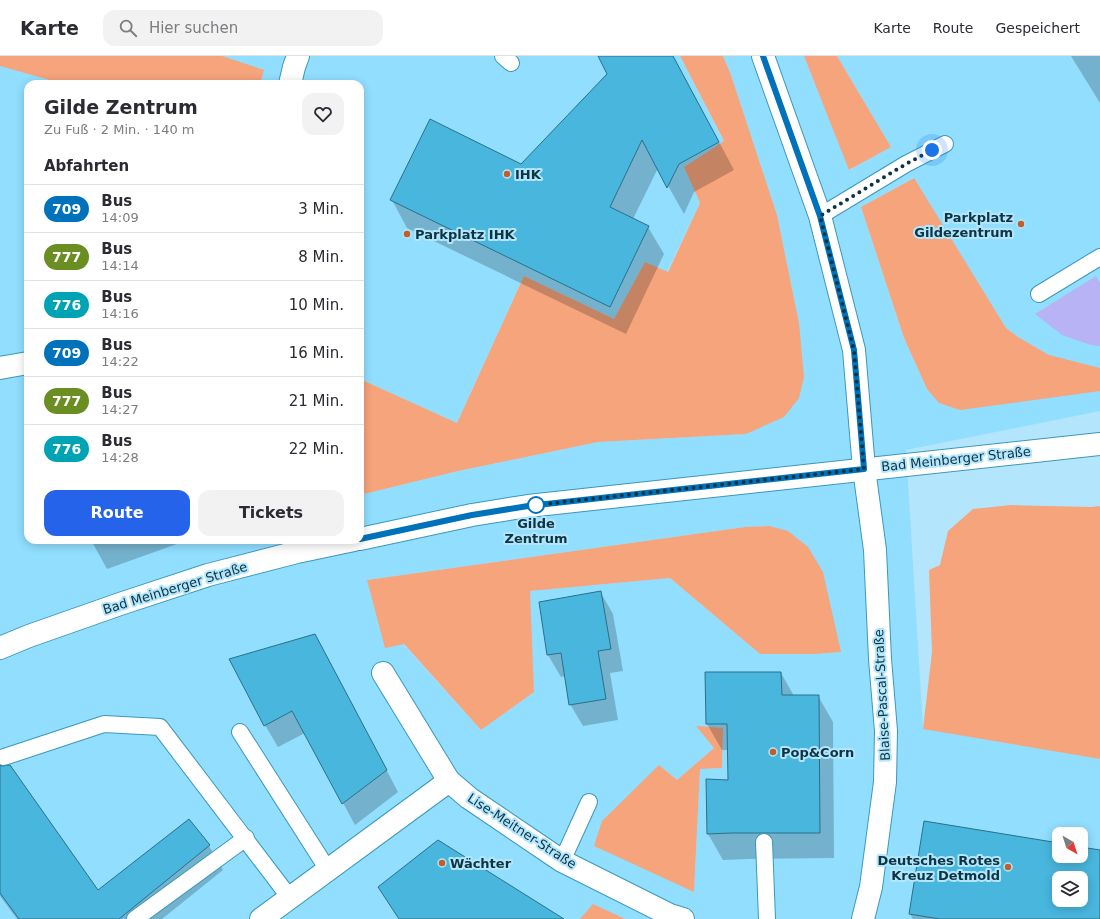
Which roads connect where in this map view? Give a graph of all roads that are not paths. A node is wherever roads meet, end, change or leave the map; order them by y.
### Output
1 (298, 56) edge
2 (763, 56) edge
3 (291, 80) edge
4 (945, 144) dead end
5 (820, 216) junction
6 (1100, 257) edge
7 (1038, 294) dead end
8 (24, 364) edge
9 (0, 368) edge
10 (1100, 444) edge
11 (864, 469) junction
12 (364, 538) edge
13 (335, 544) edge
14 (0, 648) edge
15 (383, 673) dead end
16 (240, 732) dead end
17 (4, 757) dead end
18 (449, 781) junction
19 (589, 802) dead end
20 (246, 838) junction
21 (764, 842) dead end
22 (562, 861) junction
23 (328, 870) junction
24 (290, 898) junction
25 (135, 919) edge
26 (261, 919) edge
27 (683, 919) edge
28 (767, 919) edge
29 (863, 919) edge

1 - 3 street
2 - 5 street, Blaise-Pascal-Straße
4 - 5 lane
5 - 11 street, Blaise-Pascal-Straße
6 - 7 lane
8 - 9 street
10 - 11 street, Bad Meinberger Straße
11 - 12 street, Bad Meinberger Straße
11 - 29 street, Blaise-Pascal-Straße
13 - 14 street, Bad Meinberger Straße
15 - 18 street, Lise-Meitner-Straße
16 - 23 lane
17 - 20 lane
18 - 22 street, Lise-Meitner-Straße
18 - 23 street
19 - 22 lane
20 - 24 lane
20 - 25 lane
21 - 28 lane
22 - 27 street, Lise-Meitner-Straße
23 - 24 street
24 - 26 street

